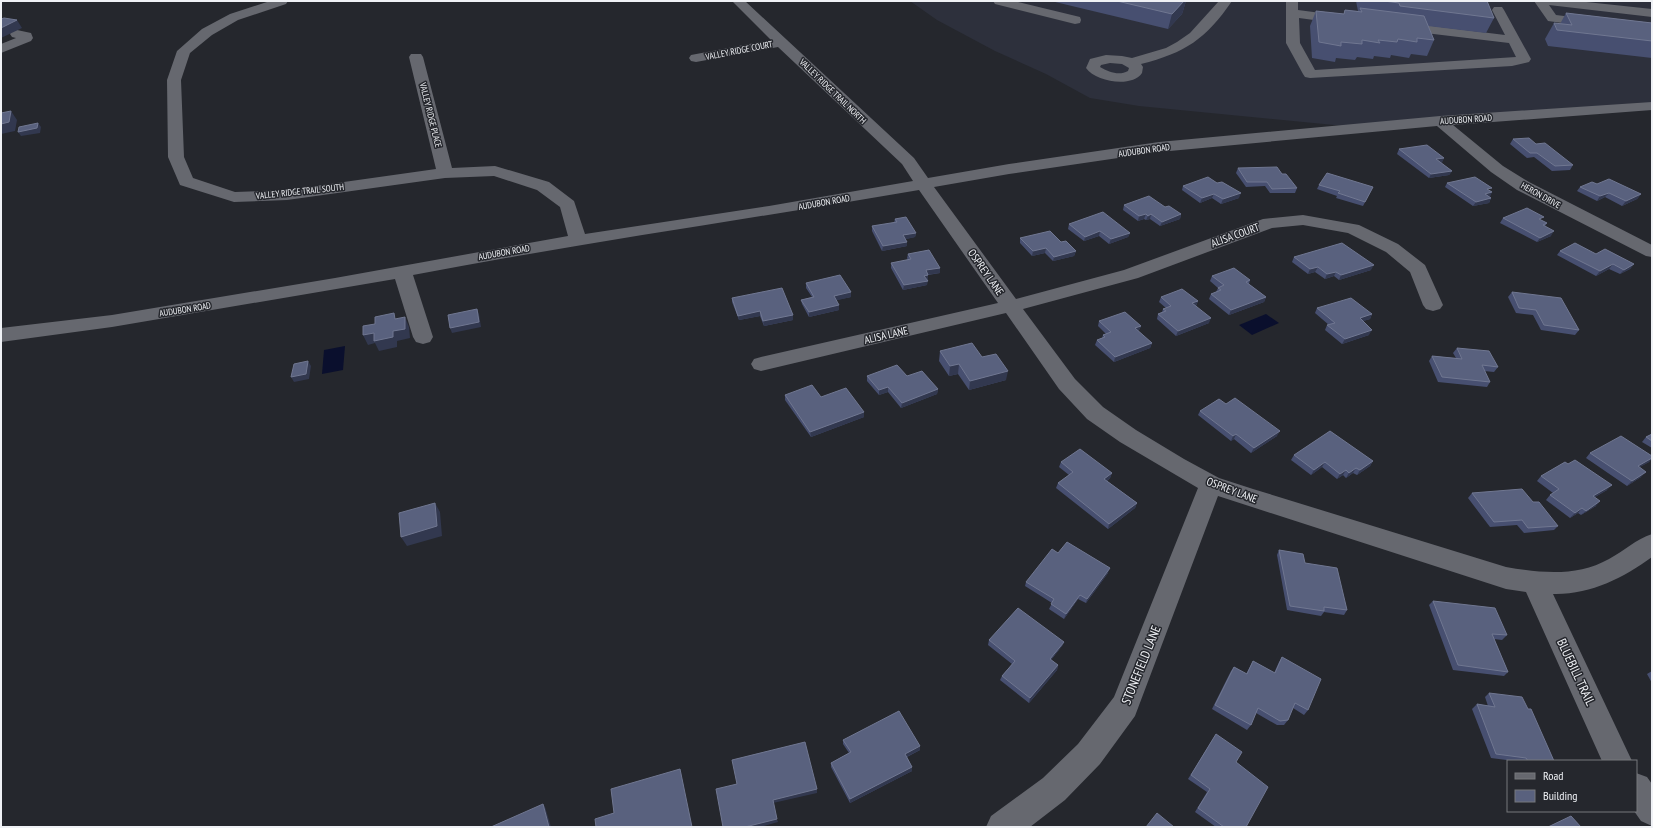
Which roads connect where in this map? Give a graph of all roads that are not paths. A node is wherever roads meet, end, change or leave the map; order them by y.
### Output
1 (282, 1) edge
2 (738, 1) edge
3 (1000, 1) edge
4 (1540, 1) edge
5 (1544, 1) edge
6 (1220, 3) edge
7 (1585, 3) edge
8 (1496, 6) edge
9 (1292, 7) edge
10 (1484, 8) edge
11 (1652, 13) edge
12 (1075, 20) dead end
13 (1355, 21) edge
14 (1386, 24) edge
15 (1652, 31) edge
16 (17, 34) dead end
17 (1514, 40) junction
18 (782, 42) junction
19 (1, 49) edge
20 (416, 57) dead end
21 (696, 58) dead end
22 (1132, 62) dead end
23 (1652, 106) edge
24 (1440, 121) junction
25 (445, 173) junction
26 (923, 184) junction
27 (578, 240) junction
28 (1652, 252) edge
29 (402, 271) junction
30 (1433, 305) dead end
31 (1010, 306) junction
32 (1, 335) edge
33 (423, 337) dead end
34 (761, 364) dead end
35 (1211, 484) junction
36 (1652, 544) edge
37 (1535, 583) junction
38 (1618, 760) edge
39 (1637, 789) edge
40 (1652, 810) edge
41 (1002, 827) edge

1 - 25 street, VALLEY RIDGE TRAIL SOUTH
2 - 18 street, VALLEY RIDGE TRAIL NORTH
3 - 12 street
4 - 15 street
5 - 7 street
6 - 22 street
7 - 11 street
8 - 10 street
8 - 17 street
9 - 13 street
9 - 17 street
14 - 17 street
16 - 19 street
18 - 21 street, VALLEY RIDGE COURT
18 - 26 street, VALLEY RIDGE TRAIL NORTH
20 - 25 street, VALLEY RIDGE PLACE
23 - 24 street, AUDUBON ROAD
24 - 26 street, AUDUBON ROAD
24 - 28 street, HERON DRIVE
25 - 27 street, VALLEY RIDGE TRAIL SOUTH
26 - 27 street, AUDUBON ROAD
26 - 31 street, OSPREY LANE
27 - 29 street, AUDUBON ROAD
29 - 32 street, AUDUBON ROAD
29 - 33 street
30 - 31 street, ALISA COURT
31 - 34 street, ALISA LANE
31 - 35 street, OSPREY LANE
35 - 37 street, OSPREY LANE
35 - 41 street, STONEFIELD LANE
36 - 37 street, OSPREY LANE
37 - 38 street, BLUEBILL TRAIL
39 - 40 street

